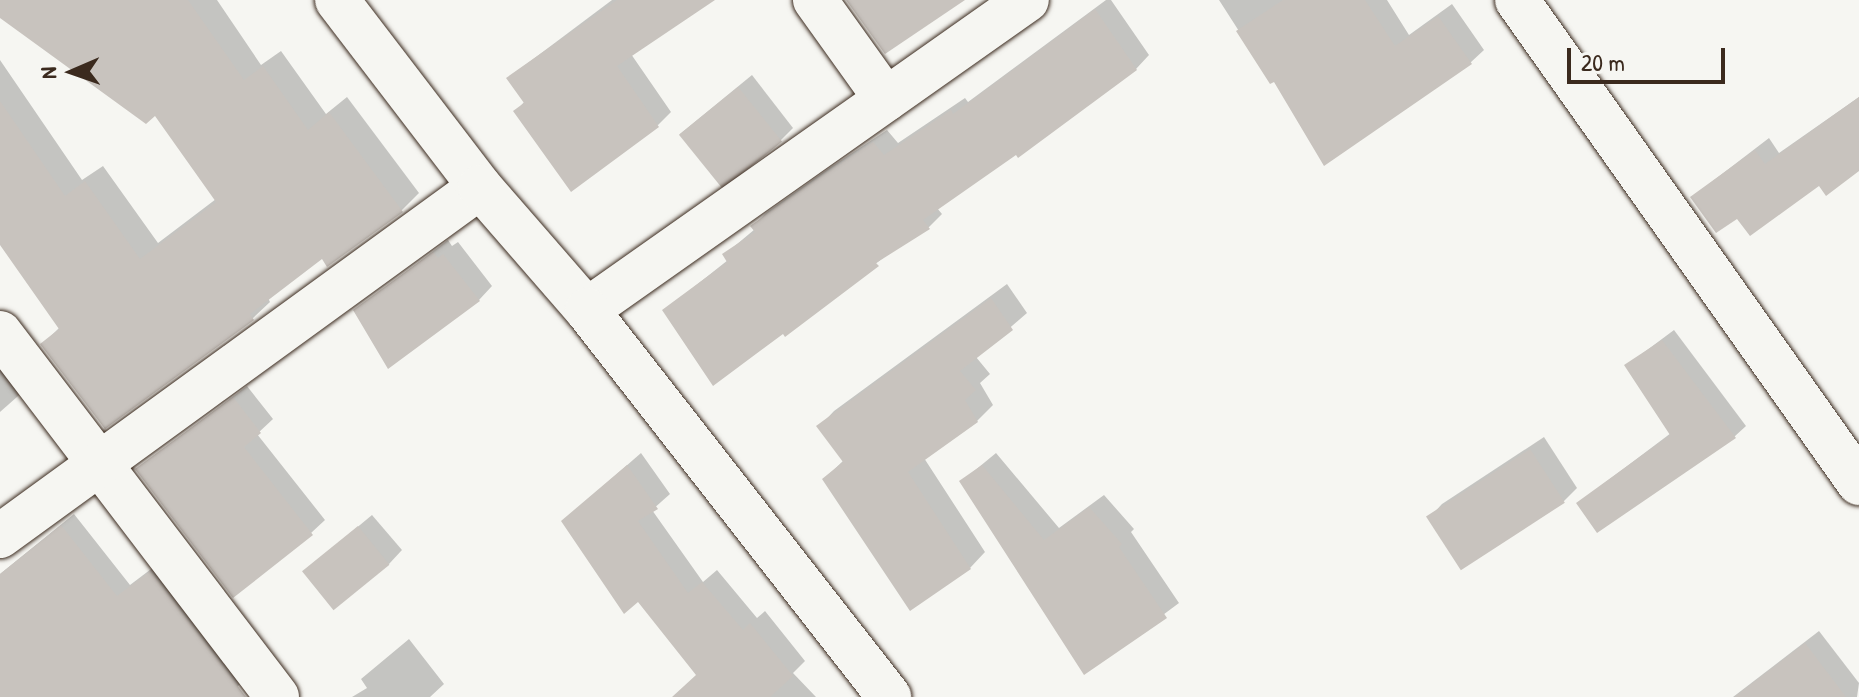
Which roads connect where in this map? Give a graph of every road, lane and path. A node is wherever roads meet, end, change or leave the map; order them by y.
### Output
1 (337, 0) edge
2 (815, 0) edge
3 (1027, 0) edge
4 (1517, 0) edge
5 (886, 99) junction
6 (480, 187) junction
7 (587, 310) junction
8 (0, 333) edge
9 (99, 464) junction
10 (1859, 483) edge
11 (0, 536) edge
12 (277, 697) edge
13 (889, 697) edge

1 - 6 street
2 - 5 street
3 - 5 street
4 - 10 street
5 - 7 street
6 - 7 street
6 - 9 street
7 - 13 street
8 - 9 street
9 - 11 street
9 - 12 street

